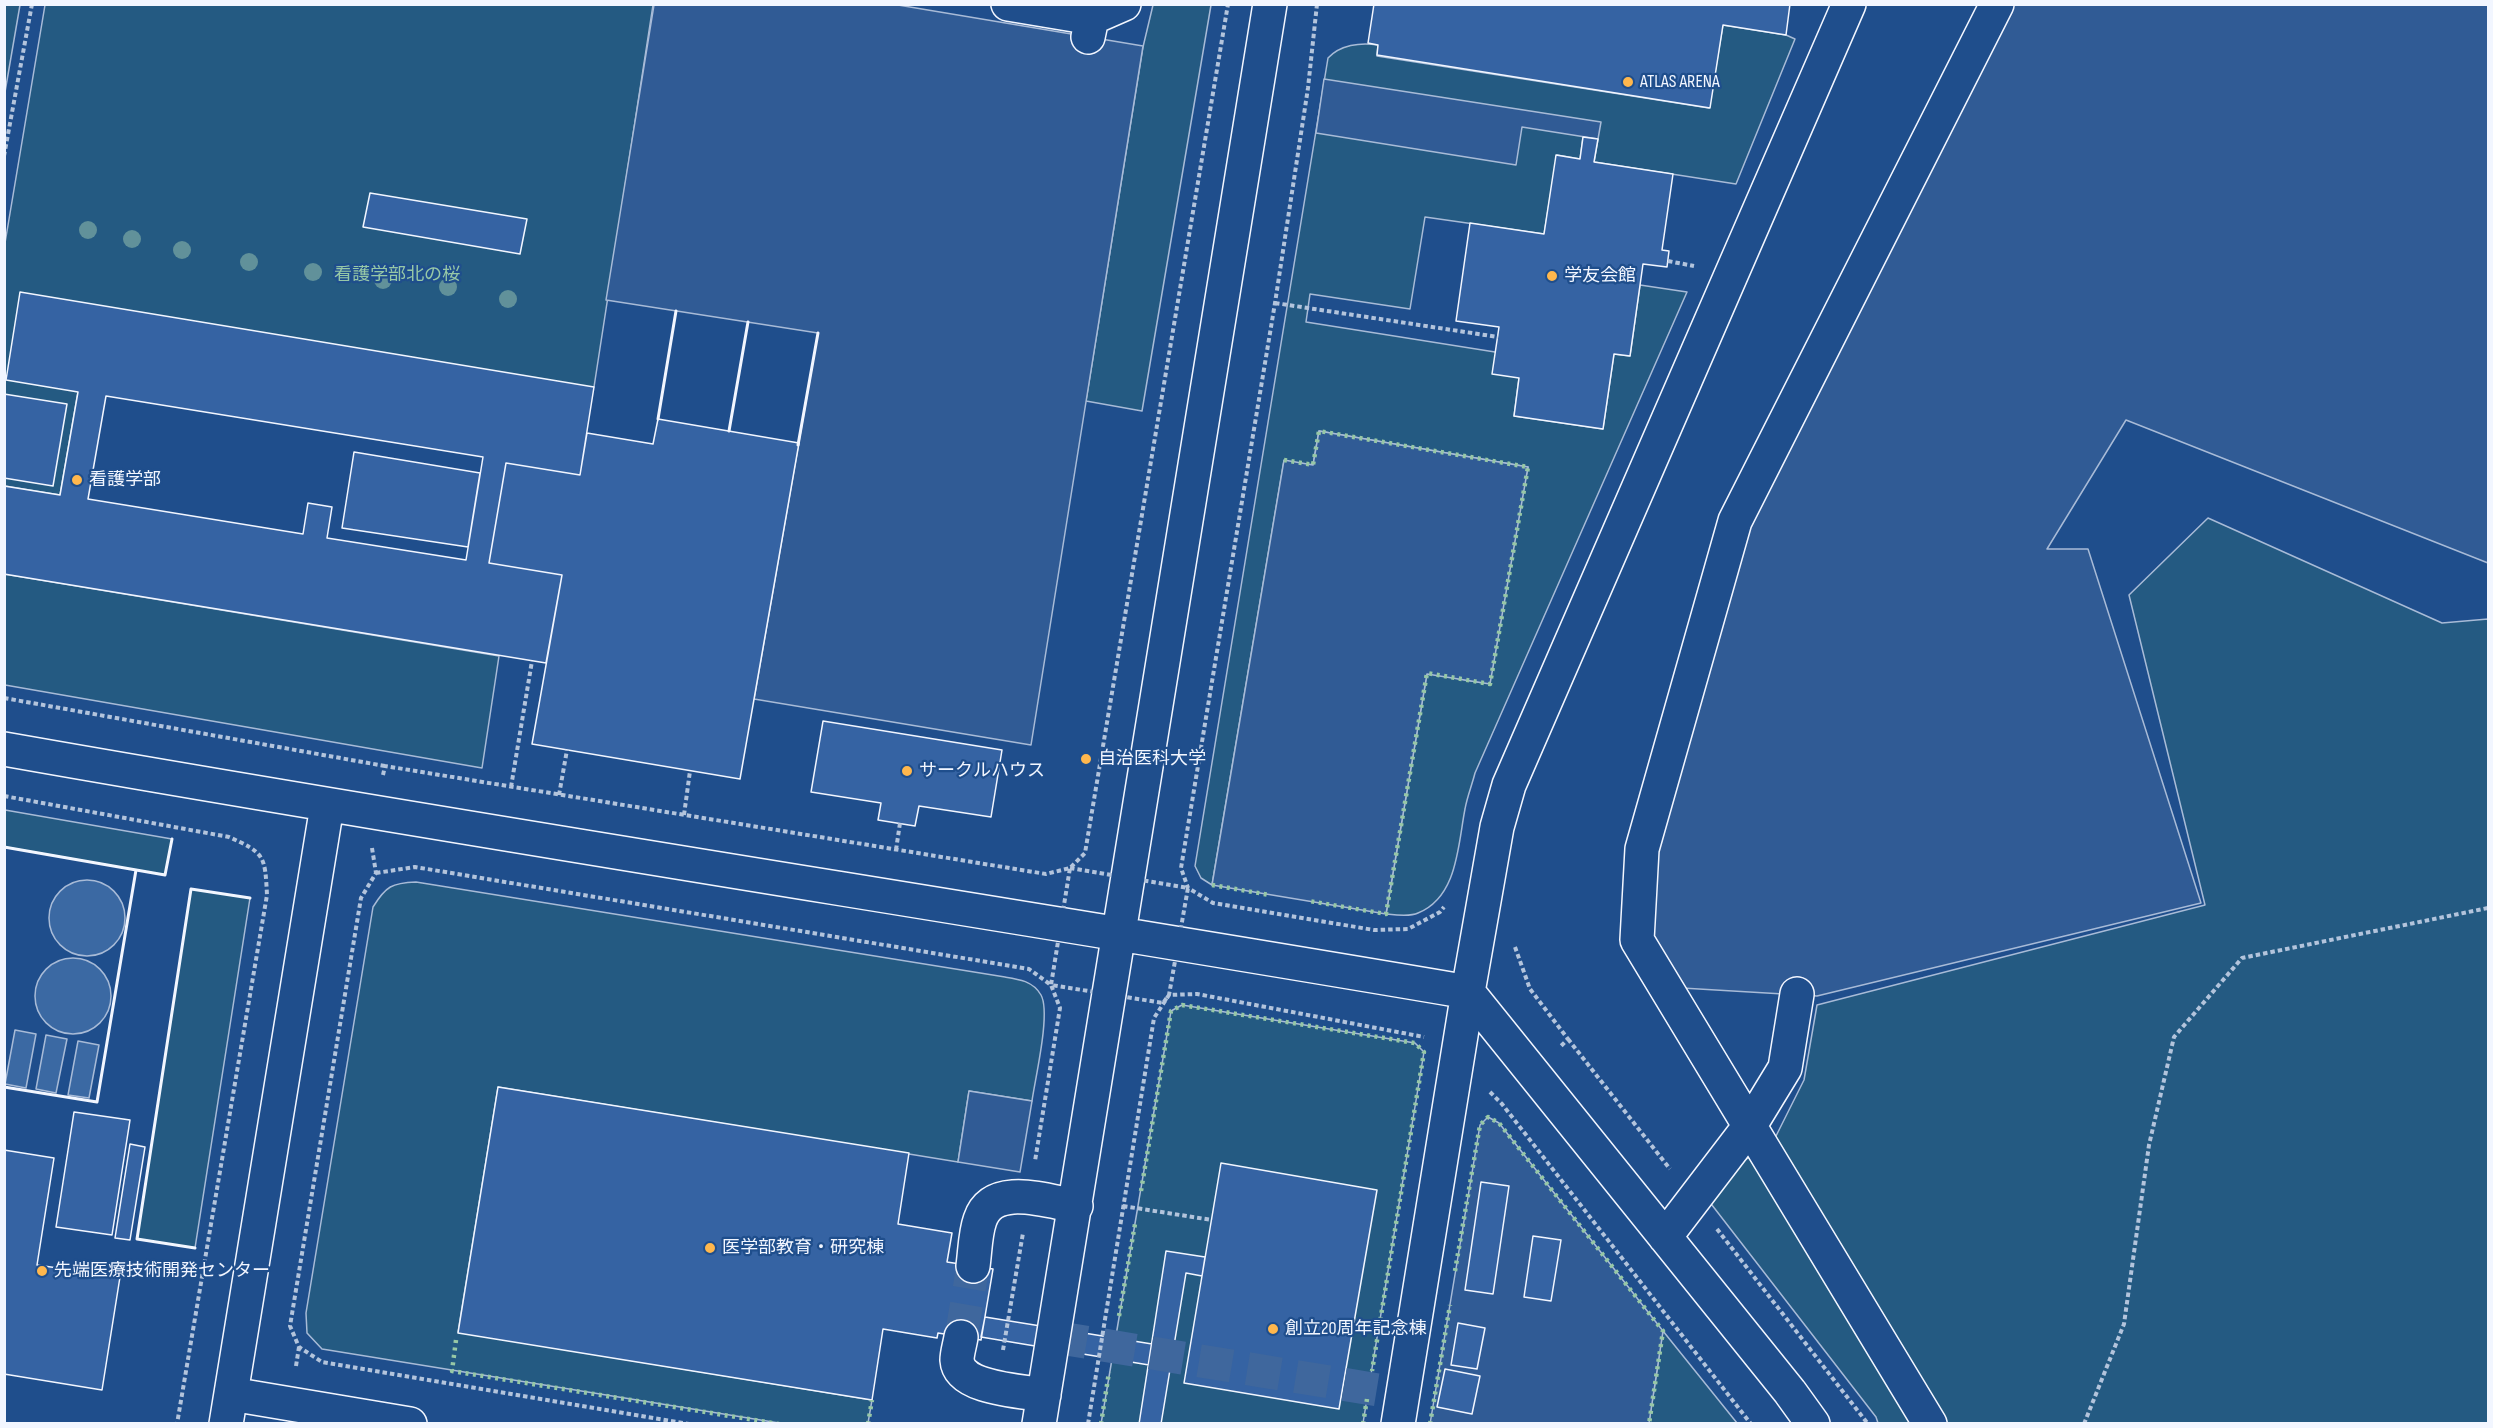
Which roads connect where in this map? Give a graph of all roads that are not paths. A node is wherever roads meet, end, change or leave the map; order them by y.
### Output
1 (1008, 4) edge
2 (1124, 4) edge
3 (1270, 4) edge
4 (1849, 4) edge
5 (1997, 4) edge
6 (4, 749) edge
7 (327, 806) junction
8 (1120, 933) junction
9 (1468, 992) junction
10 (1797, 994) dead end
11 (1749, 1127) junction
12 (1076, 1206) junction
13 (1665, 1237) junction
14 (973, 1266) tunnel mouth
15 (962, 1337) tunnel mouth
16 (228, 1409) edge
17 (1042, 1409) edge
18 (410, 1424) edge
19 (1398, 1424) edge
20 (1813, 1424) edge
21 (1930, 1424) edge

1 - 2 street
3 - 8 street
4 - 9 street
5 - 11 street
6 - 7 street
7 - 8 street
7 - 16 street
8 - 9 street
8 - 12 street
9 - 13 street
9 - 19 street
10 - 11 street
11 - 13 street
11 - 21 street
12 - 14 street
12 - 17 street
13 - 20 street
15 - 17 street
16 - 18 street

